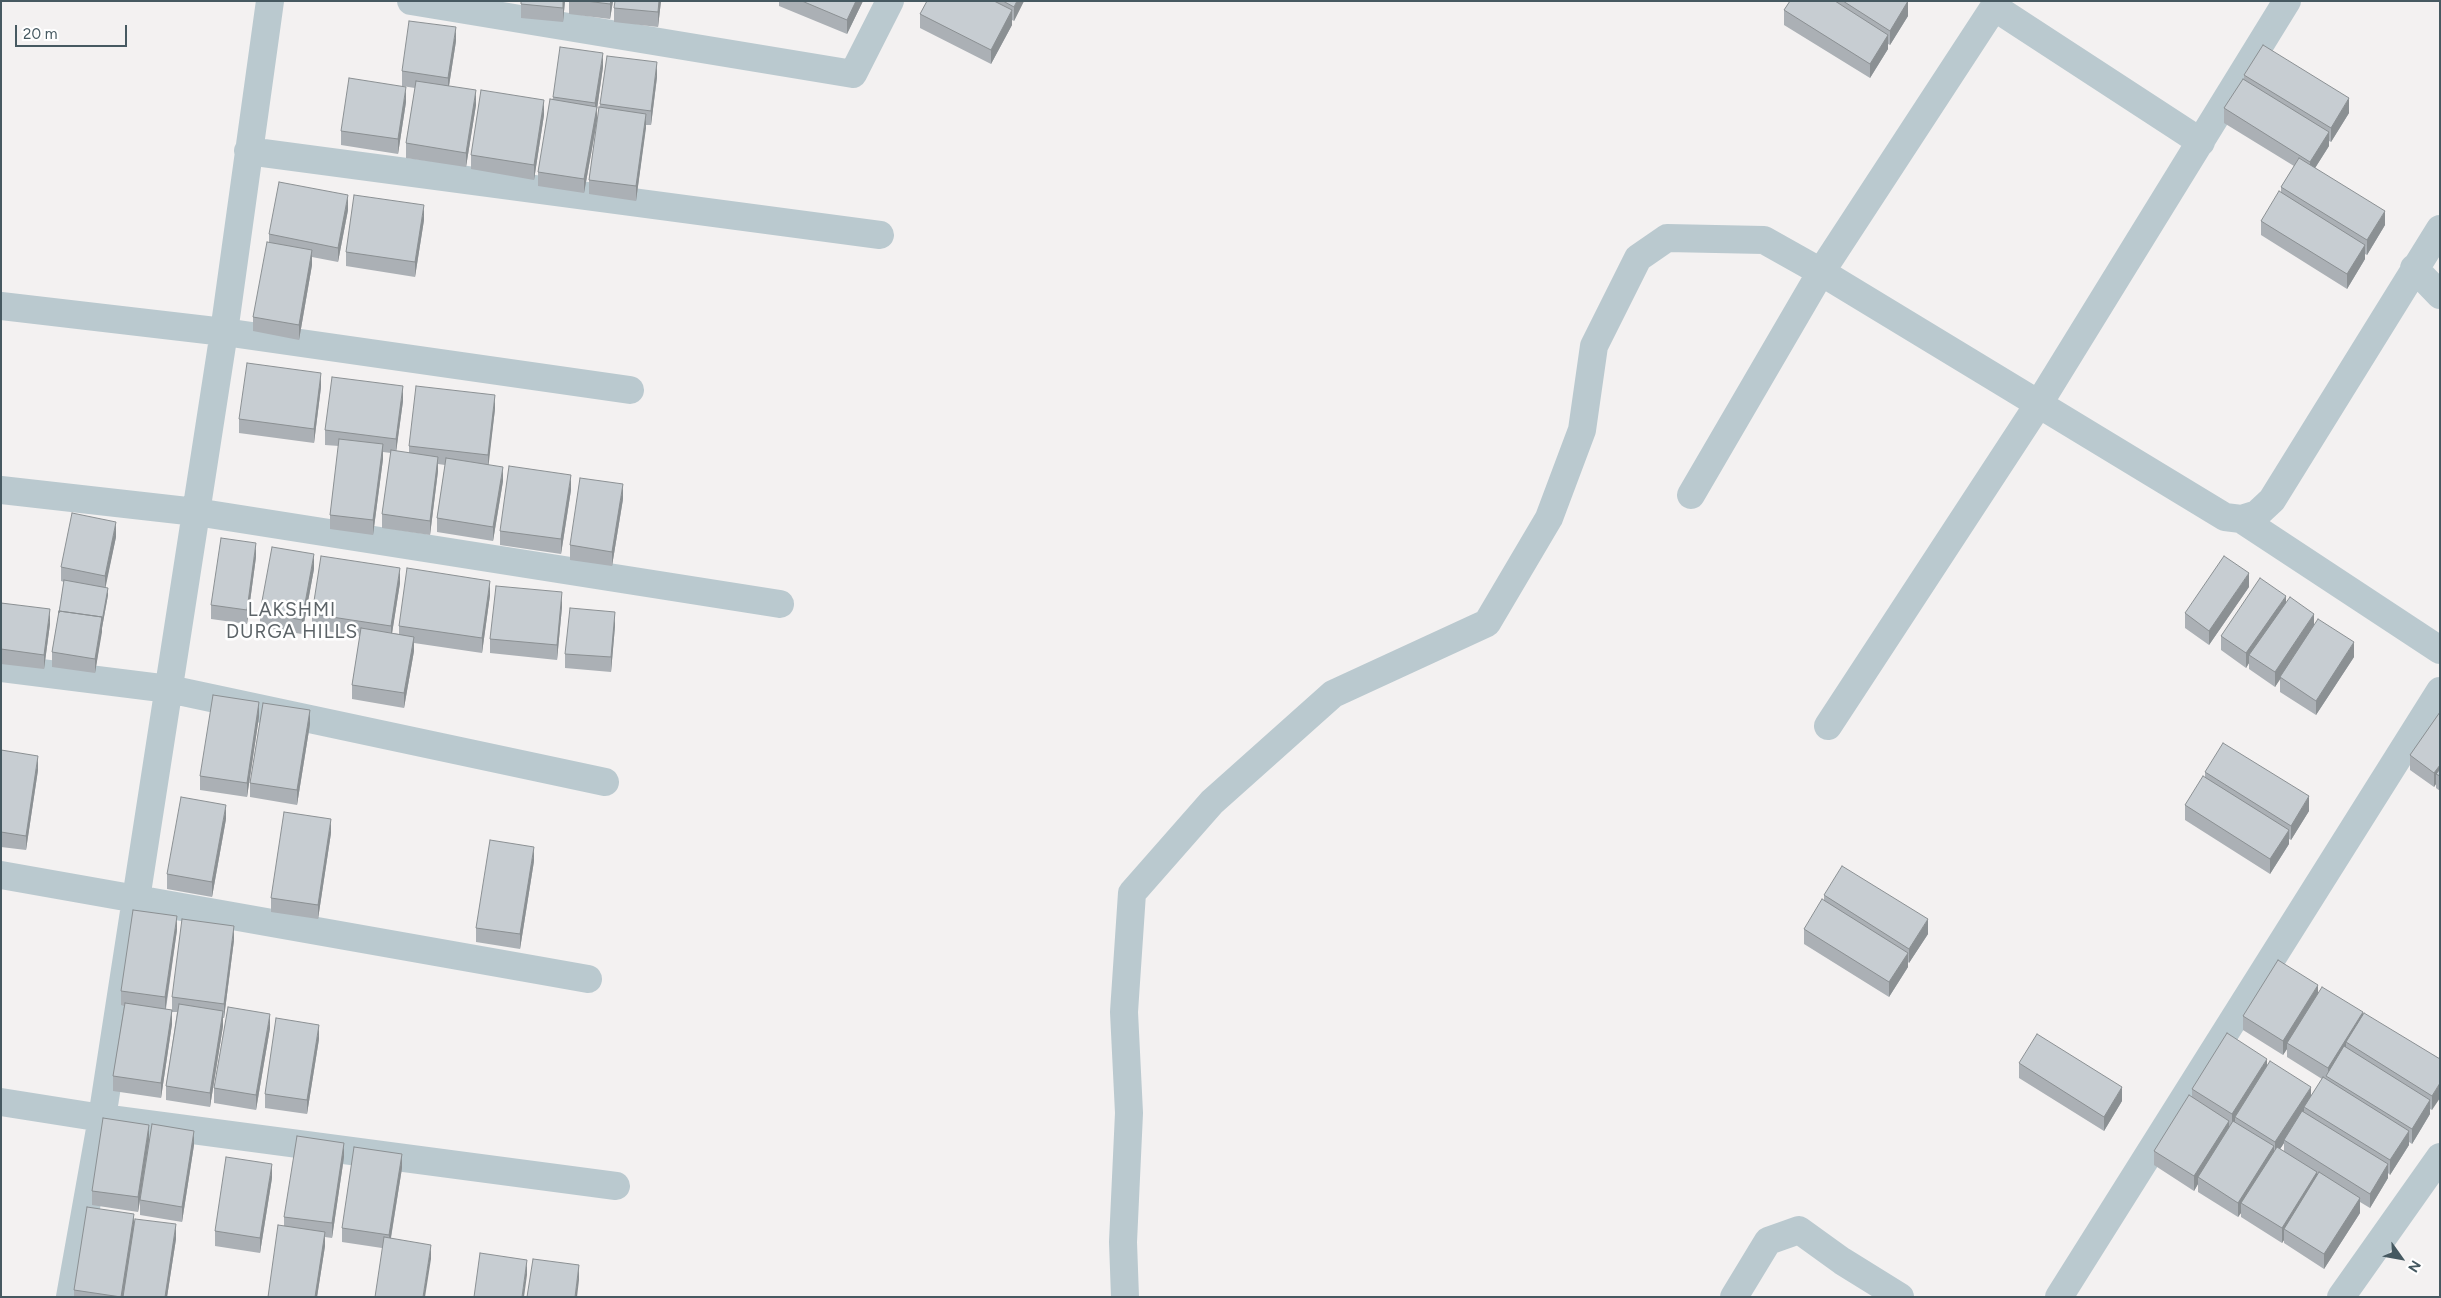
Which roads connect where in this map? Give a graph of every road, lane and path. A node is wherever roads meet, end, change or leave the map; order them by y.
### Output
1 (270, 1) edge
2 (411, 1) edge
3 (890, 1) edge
4 (2287, 1) edge
5 (1996, 4) edge
6 (2201, 142) junction
7 (248, 151) junction
8 (2440, 229) edge
9 (880, 235) dead end
10 (2414, 268) junction
11 (1821, 272) junction
12 (2440, 295) edge
13 (1, 306) edge
14 (224, 332) junction
15 (630, 390) dead end
16 (2038, 405) junction
17 (1, 490) edge
18 (1691, 495) dead end
19 (196, 512) junction
20 (2241, 519) junction
21 (780, 604) dead end
22 (2440, 650) edge
23 (1, 668) edge
24 (169, 689) junction
25 (2440, 691) edge
26 (1828, 726) dead end
27 (605, 782) dead end
28 (1, 875) edge
29 (136, 900) junction
30 (588, 979) dead end
31 (1, 1102) edge
32 (102, 1118) junction
33 (2440, 1157) edge
34 (616, 1186) dead end
35 (70, 1297) edge
36 (1125, 1297) edge
37 (1734, 1297) edge
38 (1900, 1297) edge
39 (2059, 1297) edge
40 (2341, 1297) edge

1 - 7 street
2 - 3 street
4 - 6 street
5 - 6 street
5 - 11 street
6 - 16 street
7 - 9 street
7 - 14 street
8 - 10 street
10 - 12 street
10 - 20 street
11 - 16 street
11 - 18 street
11 - 36 street
13 - 14 street
14 - 15 street
14 - 19 street
16 - 20 street
16 - 26 street
17 - 19 street
19 - 21 street
19 - 24 street
20 - 22 street
23 - 24 street
24 - 27 street
24 - 29 street
25 - 39 street
28 - 29 street
29 - 30 street
29 - 32 street
31 - 32 street
32 - 34 street
32 - 35 street
33 - 40 street
37 - 38 street

